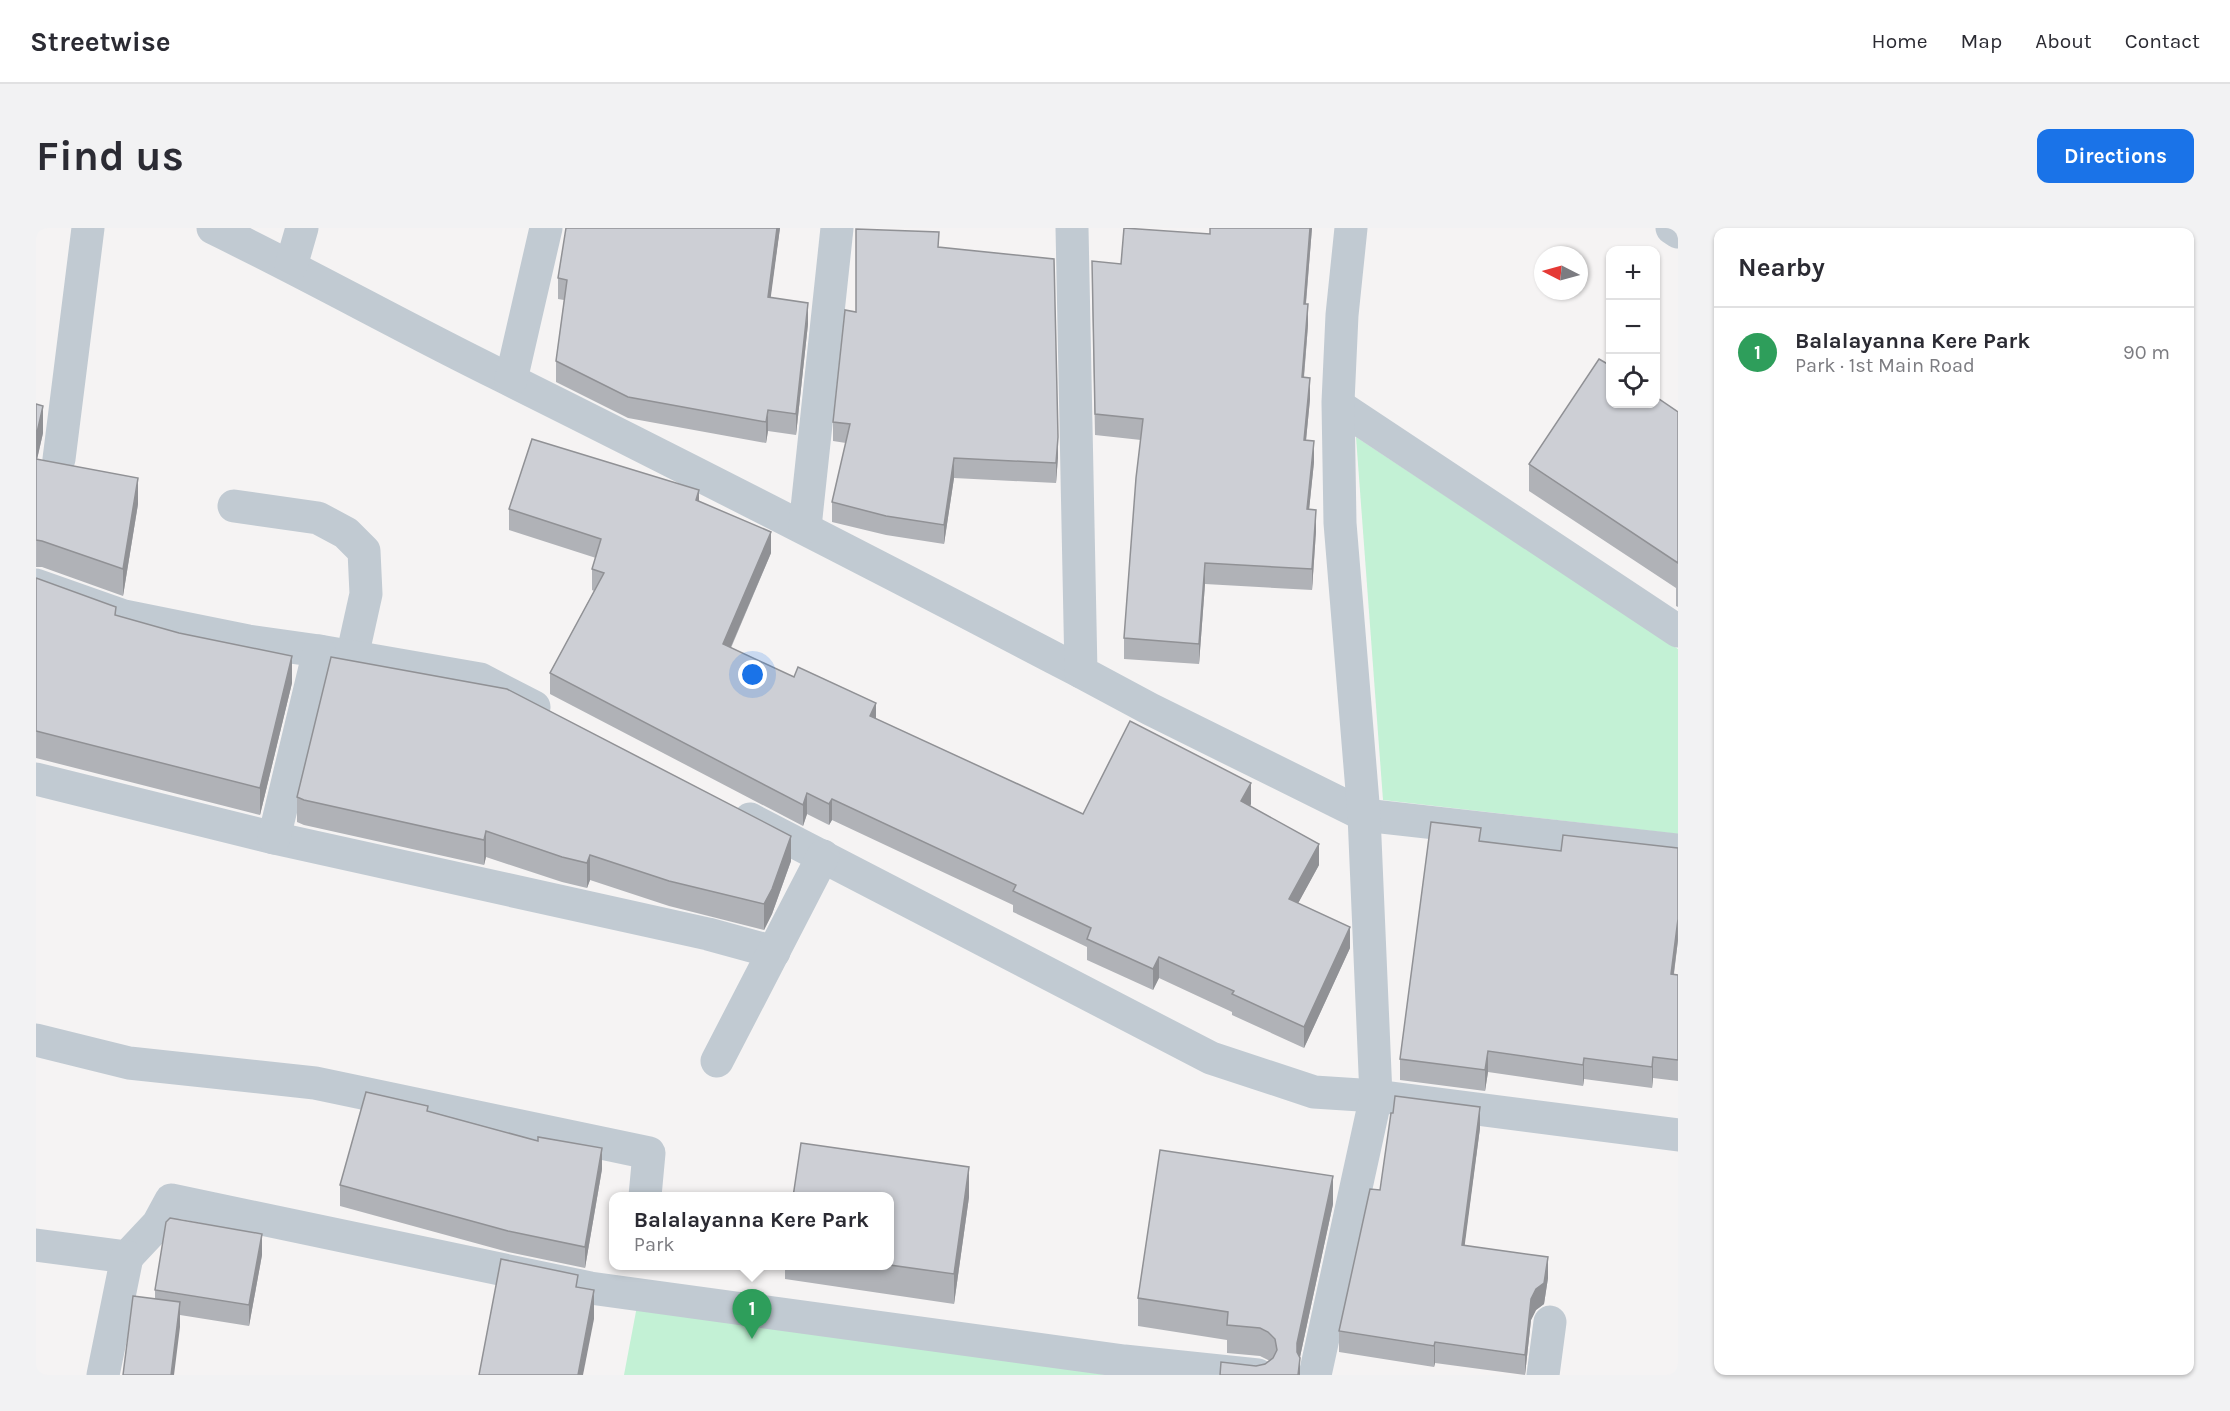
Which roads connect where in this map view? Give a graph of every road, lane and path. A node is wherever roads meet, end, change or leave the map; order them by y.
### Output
1 (88, 228) edge
2 (213, 228) edge
3 (302, 228) edge
4 (546, 228) edge
5 (837, 228) edge
6 (1072, 228) edge
7 (1351, 228) edge
8 (1672, 228) edge
9 (1678, 232) edge
10 (291, 266) junction
11 (511, 380) junction
12 (1339, 406) junction
13 (59, 459) dead end
14 (234, 506) dead end
15 (805, 527) junction
16 (36, 585) edge
17 (1678, 631) edge
18 (319, 651) junction
19 (352, 657) junction
20 (1081, 672) junction
21 (558, 720) edge
22 (36, 778) edge
23 (728, 807) edge
24 (1364, 815) junction
25 (274, 838) junction
26 (1678, 850) edge
27 (824, 856) junction
28 (774, 952) junction
29 (36, 1040) edge
30 (717, 1061) dead end
31 (1376, 1096) junction
32 (1678, 1135) edge
33 (645, 1192) edge
34 (36, 1245) edge
35 (127, 1257) junction
36 (638, 1280) edge
37 (1550, 1322) dead end
38 (1132, 1366) edge
39 (103, 1375) edge
40 (1258, 1375) edge
41 (1315, 1375) edge
42 (1543, 1375) edge

1 - 13 street
2 - 10 street
3 - 10 street
4 - 11 street
5 - 15 street
6 - 20 street
7 - 12 street
8 - 9 street
10 - 11 street
11 - 15 street
12 - 17 street
12 - 24 street
14 - 19 street
15 - 20 street
16 - 18 street
18 - 19 street
18 - 25 street
19 - 21 street
20 - 24 street
22 - 25 street
23 - 27 street
24 - 26 street
24 - 31 street
25 - 28 street
27 - 28 street
27 - 31 street
28 - 30 street
29 - 33 street
31 - 32 street
31 - 41 street
34 - 35 street
35 - 36 street
35 - 39 street
36 - 38 street
37 - 42 street
38 - 40 street

